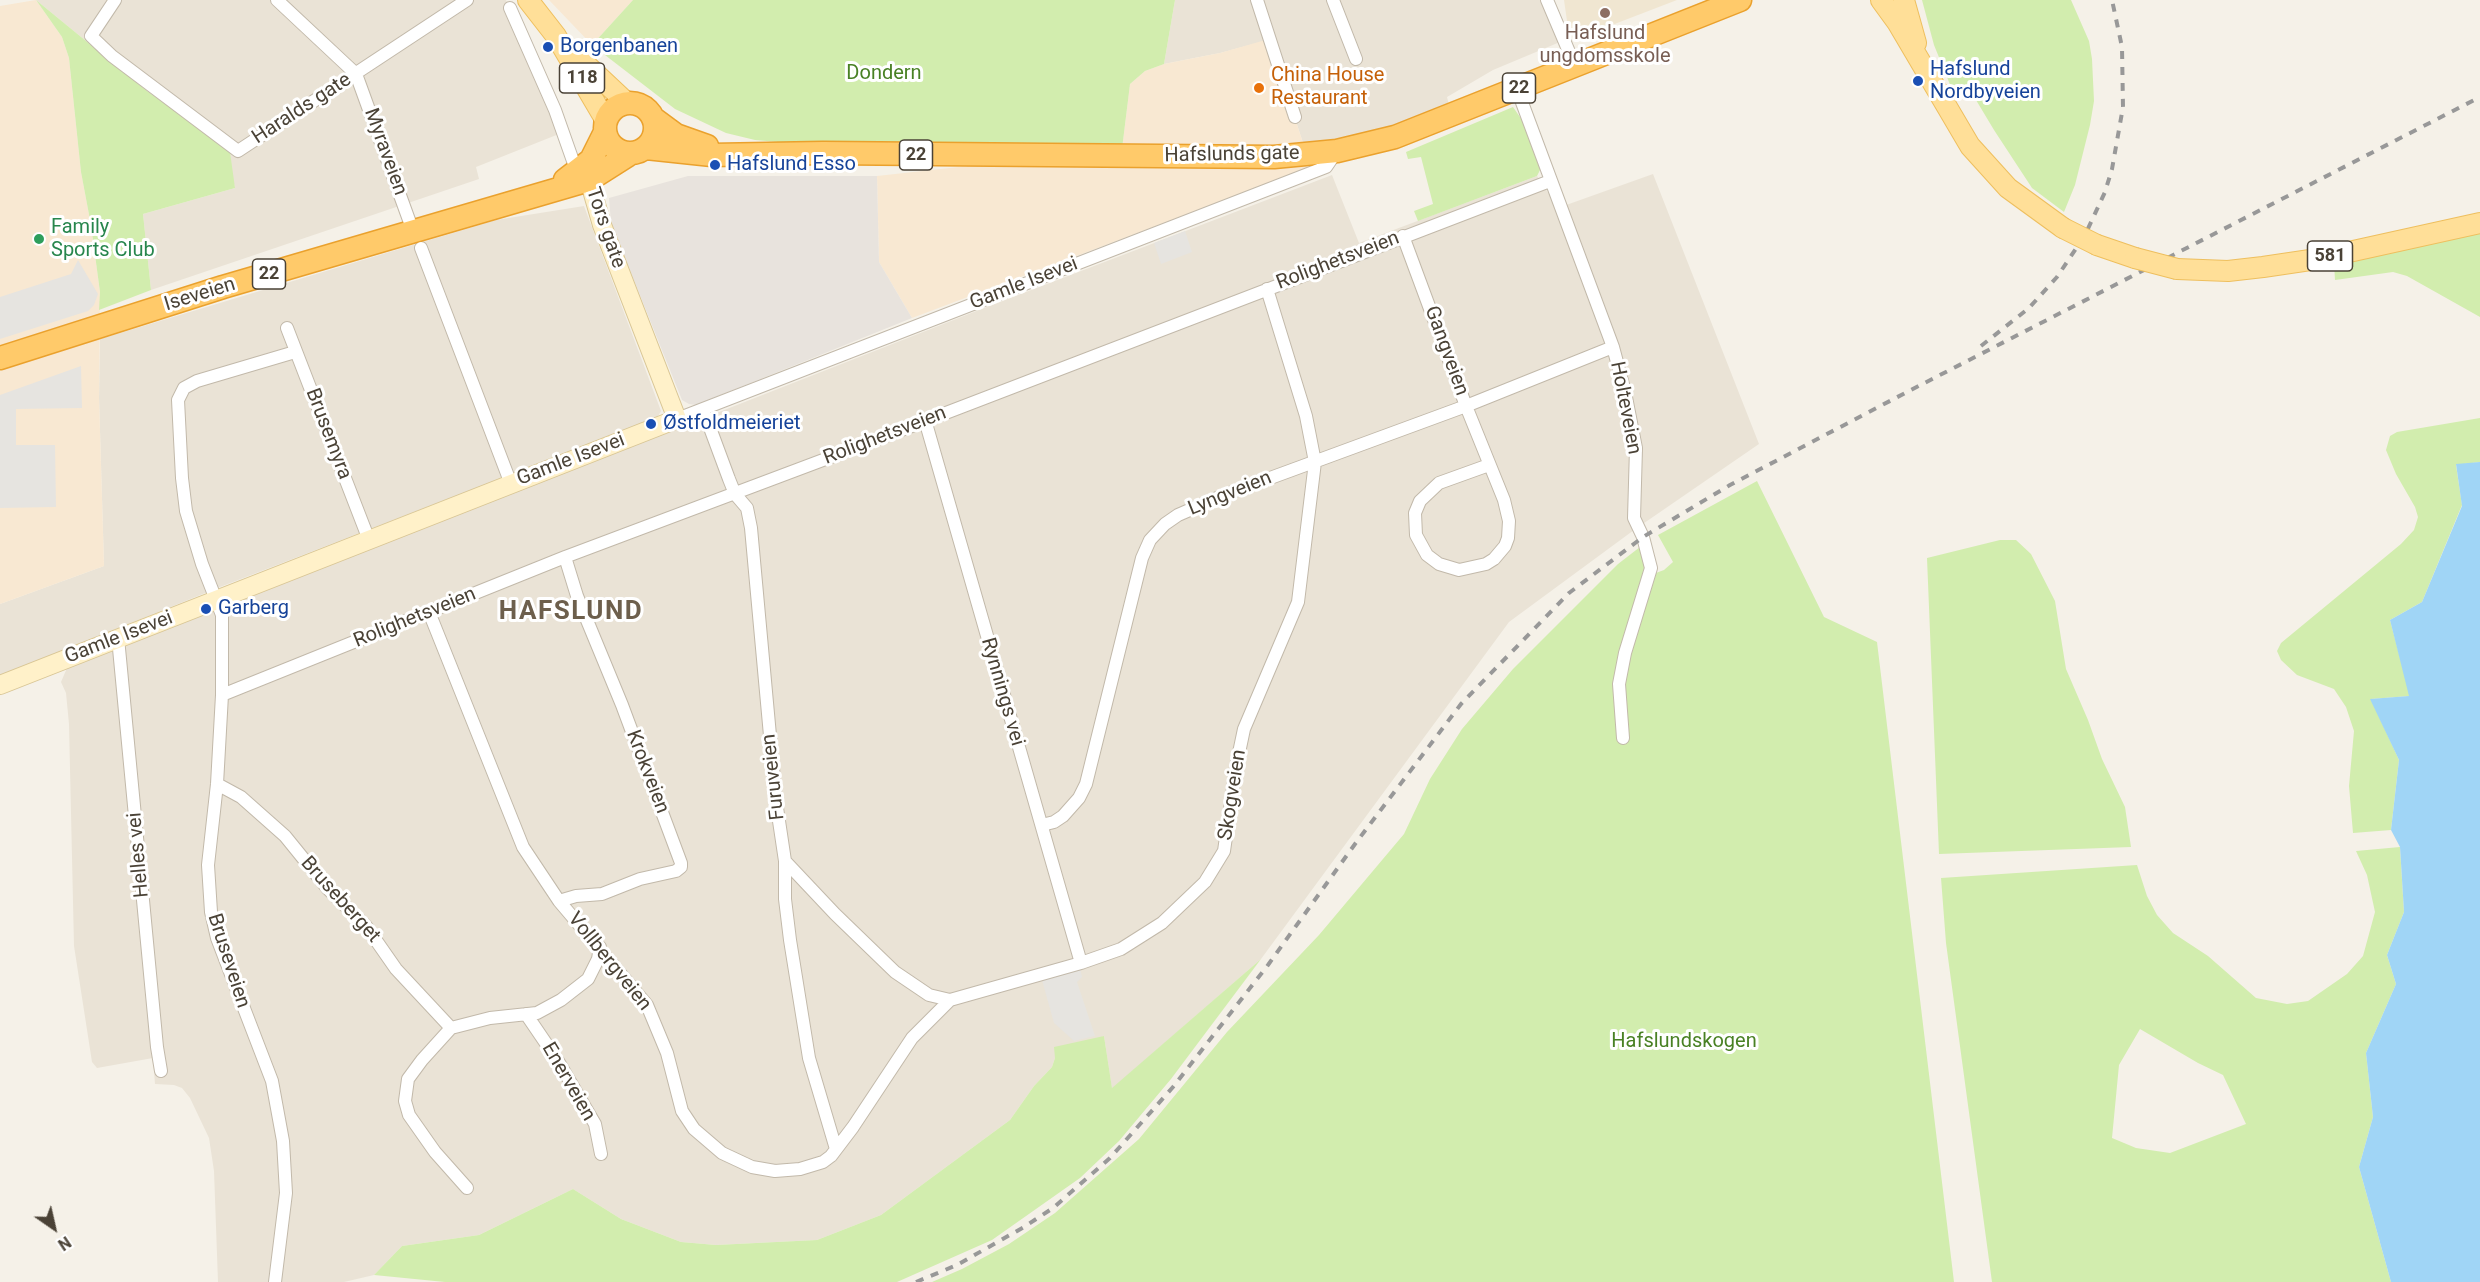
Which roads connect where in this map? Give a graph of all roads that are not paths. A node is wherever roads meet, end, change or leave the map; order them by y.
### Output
1 (115, 0) edge
2 (277, 0) edge
3 (467, 0) edge
4 (1257, 0) edge
5 (1333, 0) edge
6 (1547, 0) edge
7 (1740, 0) edge
8 (1756, 0) edge
9 (1881, 0) edge
10 (1904, 0) edge
11 (519, 4) edge
12 (1699, 18) junction
13 (556, 36) junction
14 (1356, 59) dead end
15 (1921, 63) junction
16 (1575, 66) junction
17 (356, 74) junction
18 (1517, 88) junction
19 (627, 103) junction
20 (1294, 117) dead end
21 (653, 118) junction
22 (605, 126) junction
23 (638, 151) junction
24 (741, 153) junction
25 (1332, 159) junction
26 (585, 175) junction
27 (1550, 181) junction
28 (2480, 223) edge
29 (1403, 236) junction
30 (417, 240) junction
31 (1267, 289) junction
32 (287, 328) dead end
33 (1612, 347) junction
34 (295, 352) junction
35 (0, 357) edge
36 (1466, 406) junction
37 (703, 409) junction
38 (677, 419) junction
39 (925, 420) junction
40 (1315, 462) junction
41 (1489, 465) junction
42 (511, 484) junction
43 (735, 494) junction
44 (369, 540) junction
45 (565, 557) junction
46 (217, 600) junction
47 (429, 612) junction
48 (118, 638) junction
49 (0, 685) edge
50 (222, 695) junction
51 (1623, 738) dead end
52 (217, 784) junction
53 (1042, 825) junction
54 (785, 861) junction
55 (559, 901) junction
56 (600, 947) junction
57 (1081, 963) junction
58 (950, 1000) junction
59 (526, 1014) junction
60 (451, 1028) junction
61 (162, 1071) dead end
62 (836, 1149) junction
63 (601, 1154) dead end
64 (467, 1188) dead end
65 (275, 1282) edge

1 - 17 street, Haralds gate
2 - 17 street, Myraveien
3 - 17 street, Haralds gate
4 - 20 street
5 - 14 street
6 - 16 street
7 - 12 highway, Hafslunds gate / 22
8 - 12 highway, Hafslunds gate / 22
9 - 15 main road, 581
10 - 15 main road, 581
11 - 13 main road, 118
11 - 26 street, Tors gate
12 - 16 highway, Hafslunds gate / 22
13 - 19 main road, 118
13 - 22 main road, 118
15 - 28 main road, 581, bridge
16 - 18 highway, Hafslunds gate / 22
17 - 30 street, Myraveien
18 - 25 highway, Hafslunds gate / 22
18 - 27 street, Holteveien
19 - 21 highway
19 - 22 highway, 22
21 - 23 highway
21 - 24 highway, Hafslunds gate
22 - 23 highway
22 - 26 highway, Iseveien / 22
23 - 24 highway, Hafslunds gate / 22
23 - 26 highway, Iseveien / 22
24 - 25 highway, Hafslunds gate / 22
25 - 37 street, Gamle Isevei
26 - 30 highway, Iseveien / 22
26 - 38 street, Tors gate
27 - 29 street, Rolighetsveien
27 - 33 street, Holteveien
29 - 31 street, Rolighetsveien
29 - 36 street, Gangveien
30 - 35 highway, Iseveien / 22
30 - 42 street, Myraveien
31 - 39 street, Rolighetsveien
31 - 40 street, Skogveien
32 - 34 street, Brusemyra
33 - 36 street, Lyngveien
33 - 51 street, Holteveien
34 - 44 street, Brusemyra
34 - 46 street, Bruseveien
36 - 40 street, Lyngveien
36 - 41 street, Gangveien
37 - 38 street, Gamle Isevei
37 - 43 street, Furuveien
38 - 42 street, Gamle Isevei
39 - 43 street, Rolighetsveien
39 - 53 street, Rynnings vei
40 - 53 street, Lyngveien
40 - 57 street, Skogveien
41 - 41 street, Gangveien
42 - 44 street, Gamle Isevei
43 - 45 street, Rolighetsveien
43 - 54 street, Furuveien
44 - 46 street, Gamle Isevei
45 - 47 street, Rolighetsveien
45 - 55 street, Krokveien
46 - 48 street, Gamle Isevei
46 - 50 street, Bruseveien
47 - 50 street, Rolighetsveien
47 - 55 street, Vollbergveien
48 - 49 street, Gamle Isevei
48 - 61 street, Helles vei
50 - 52 street, Bruseveien
52 - 60 street, Bruseberget
52 - 65 street, Bruseveien
53 - 57 street, Rynnings vei
54 - 58 street
54 - 62 street, Furuveien
55 - 56 street, Vollbergveien
56 - 59 street
56 - 62 street, Vollbergveien
57 - 58 street, Skogveien
58 - 62 street, Vollbergveien
59 - 60 street
59 - 63 street, Enerveien
60 - 64 street

